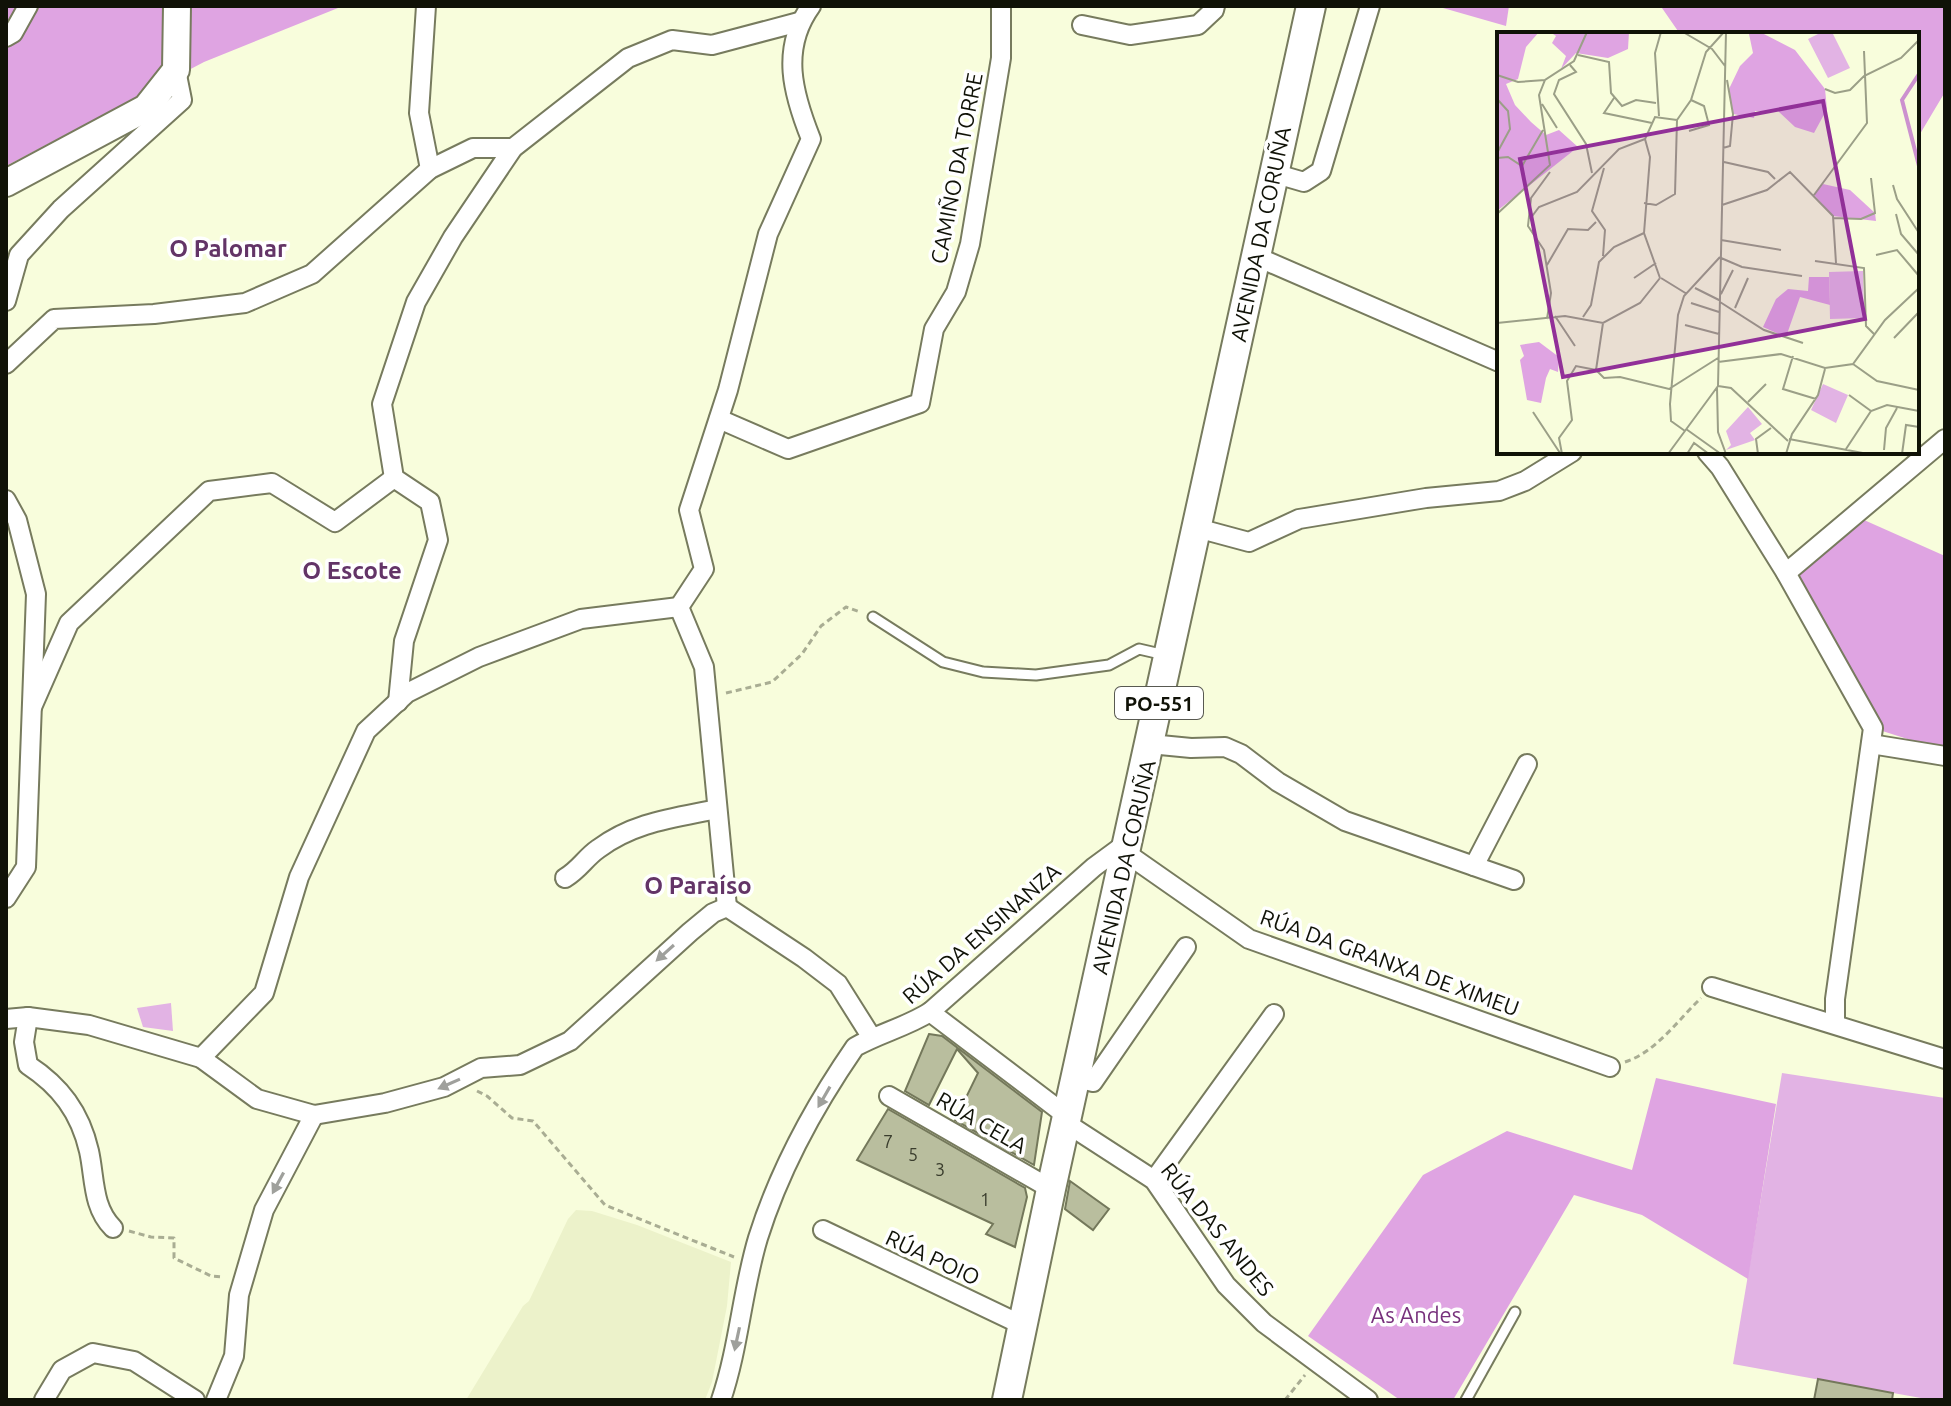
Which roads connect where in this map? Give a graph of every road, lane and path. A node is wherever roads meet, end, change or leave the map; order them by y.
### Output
1 (28, 6) edge
2 (177, 6) edge
3 (426, 6) edge
4 (811, 6) edge
5 (1001, 6) edge
6 (1215, 6) edge
7 (1311, 6) edge
8 (1370, 6) edge
9 (799, 22) junction
10 (1082, 25) dead end
11 (6, 37) edge
12 (176, 70) junction
13 (513, 148) junction
14 (430, 169) junction
15 (1273, 173) junction
16 (6, 183) edge
17 (1255, 256) junction
18 (6, 301) edge
19 (1497, 361) edge
20 (6, 364) edge
21 (719, 419) junction
22 (1945, 439) edge
23 (1569, 454) edge
24 (1709, 454) edge
25 (394, 478) junction
26 (6, 500) edge
27 (1197, 528) junction
28 (1786, 573) junction
29 (679, 607) junction
30 (873, 617) joint
31 (1169, 656) junction
32 (707, 698) junction
33 (398, 702) junction
34 (32, 707) junction
35 (1150, 744) junction
36 (1871, 744) junction
37 (1945, 756) edge
38 (1527, 764) dead end
39 (717, 809) junction
40 (1127, 847) junction
41 (1474, 866) junction
42 (565, 878) dead end
43 (1514, 880) dead end
44 (6, 898) edge
45 (727, 907) junction
46 (1186, 947) dead end
47 (1712, 987) joint
48 (930, 1012) junction
49 (1274, 1014) dead end
50 (28, 1017) junction
51 (6, 1019) edge
52 (1835, 1024) junction
53 (872, 1038) junction
54 (201, 1058) junction
55 (1945, 1059) edge
56 (1610, 1067) joint
57 (1076, 1078) junction
58 (456, 1081) junction
59 (889, 1096) dead end
60 (314, 1115) junction
61 (1066, 1119) junction
62 (1154, 1180) junction
63 (1051, 1189) junction
64 (113, 1228) joint
65 (823, 1230) dead end
66 (753, 1264) junction
67 (244, 1279) junction
68 (1515, 1312) dead end
69 (1024, 1326) junction
70 (1315, 1362) junction
71 (44, 1400) edge
72 (195, 1400) edge
73 (216, 1400) edge
74 (721, 1400) edge
75 (1007, 1400) edge
76 (1285, 1400) edge
77 (1368, 1400) edge
78 (1466, 1400) edge

1 - 11 street
2 - 12 street
3 - 14 street
4 - 9 street
5 - 21 street, CAMIÑO DA TORRE
6 - 10 street
7 - 15 main road, AVENIDA DA CORUÑA / PO-551
8 - 15 street
9 - 13 street
9 - 21 street
12 - 16 street
12 - 18 street
13 - 14 street
13 - 25 street
14 - 20 street
15 - 17 main road, AVENIDA DA CORUÑA / PO-551
17 - 19 street
17 - 27 main road, AVENIDA DA CORUÑA / PO-551
21 - 29 street
22 - 28 street
23 - 27 street
24 - 28 street
25 - 33 street
25 - 34 street
26 - 34 street
27 - 31 main road, AVENIDA DA CORUÑA / PO-551
28 - 36 street
29 - 32 street
29 - 33 street
30 - 31 lane
30 - 32 path
31 - 35 main road, AVENIDA DA CORUÑA / PO-551
32 - 39 street
33 - 54 street
34 - 44 street
35 - 40 main road, AVENIDA DA CORUÑA / PO-551
35 - 41 street
36 - 37 street
36 - 52 street
38 - 41 street
39 - 42 street
39 - 45 street
40 - 48 street, RÚA DA ENSINANZA
40 - 56 street, RÚA DA GRANXA DE XIMEU
40 - 57 main road, AVENIDA DA CORUÑA / PO-551
41 - 43 street
45 - 53 street
45 -> 58 street
46 - 57 street
47 - 52 street
47 - 56 path
48 - 53 street, RÚA DA ENSINANZA
48 - 61 street, RÚA DAS ANDES
49 - 62 street
50 - 51 street
50 - 54 street
50 - 64 street
52 - 55 street
53 -> 66 street, RÚA DA ENSINANZA
54 - 60 street
57 - 61 main road, AVENIDA DA CORUÑA / PO-551
58 -> 60 street
58 - 66 path
59 - 63 street, RÚA CELA
60 -> 67 street
61 - 62 street, RÚA DAS ANDES
61 - 63 main road, AVENIDA DA CORUÑA / PO-551
62 - 70 street, RÚA DAS ANDES
63 - 69 main road, AVENIDA DA CORUÑA / PO-551
64 - 67 path
65 - 69 street, RÚA POIO
66 -> 74 street, RÚA DA ENSINANZA
67 - 73 street
68 - 78 lane
69 - 75 main road, AVENIDA DA CORUÑA / PO-551
70 - 76 path
70 - 77 street, RÚA DAS ANDES
71 - 72 street

